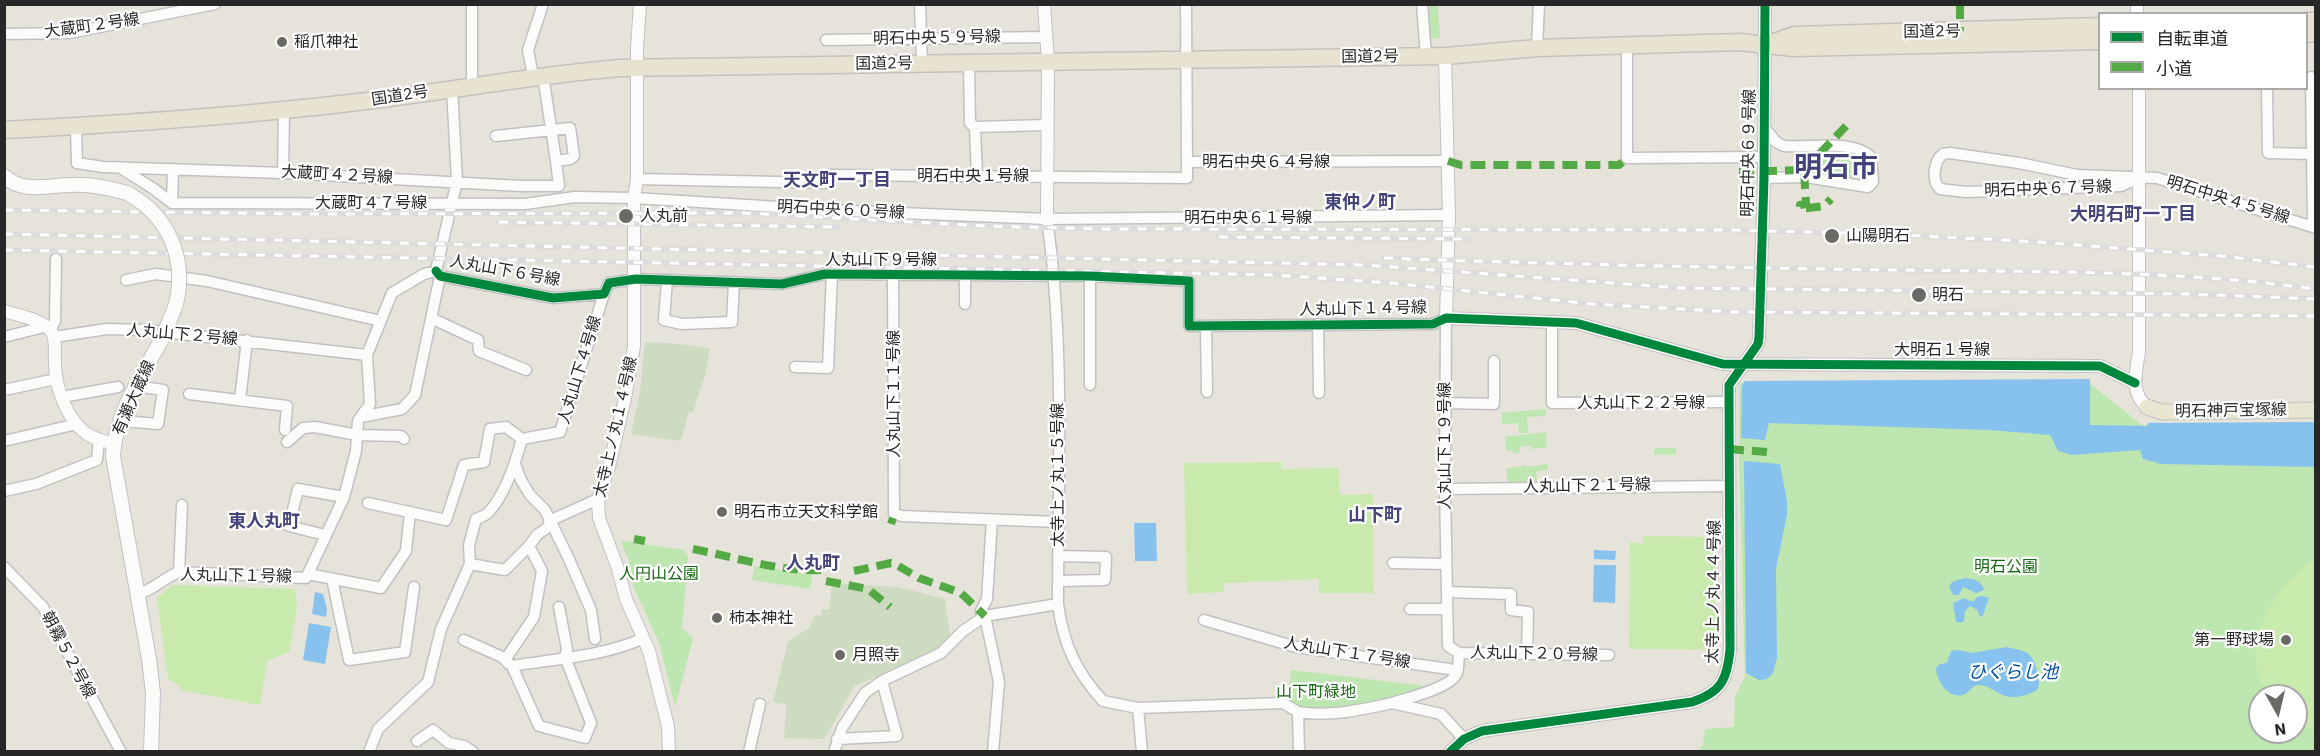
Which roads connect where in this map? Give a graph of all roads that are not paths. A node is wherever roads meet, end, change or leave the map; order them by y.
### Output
1 (215, 4) edge
2 (472, 4) edge
3 (543, 4) edge
4 (640, 4) edge
5 (920, 4) edge
6 (1044, 4) edge
7 (1186, 4) edge
8 (1422, 4) edge
9 (1539, 4) edge
10 (1765, 4) edge
11 (2098, 27) edge
12 (4, 34) edge
13 (1047, 37) junction
14 (921, 39) junction
15 (826, 40) dead end
16 (2098, 41) edge
17 (1627, 45) junction
18 (1766, 45) junction
19 (1537, 48) junction
20 (1426, 56) junction
21 (1445, 56) junction
22 (1187, 60) junction
23 (1048, 62) junction
24 (922, 63) junction
25 (969, 63) junction
26 (637, 68) junction
27 (538, 76) junction
28 (2311, 77) edge
29 (472, 86) junction
30 (452, 88) junction
31 (2139, 90) edge
32 (2267, 90) edge
33 (284, 110) junction
34 (1047, 125) junction
35 (76, 127) junction
36 (975, 127) junction
37 (1765, 128) junction
38 (4, 130) edge
39 (551, 130) junction
40 (496, 136) dead end
41 (2313, 154) junction
42 (1764, 157) junction
43 (556, 161) junction
44 (1448, 161) junction
45 (1187, 162) junction
46 (119, 167) junction
47 (173, 169) junction
48 (2052, 170) junction
49 (283, 173) junction
50 (4, 176) edge
51 (1047, 176) junction
52 (977, 177) junction
53 (1764, 178) junction
54 (2139, 178) junction
55 (637, 179) junction
56 (457, 181) junction
57 (2047, 189) junction
58 (634, 198) junction
59 (172, 203) junction
60 (453, 204) junction
61 (1449, 215) junction
62 (1047, 219) junction
63 (2314, 227) edge
64 (56, 259) dead end
65 (438, 273) junction
66 (832, 274) junction
67 (893, 275) junction
68 (965, 275) junction
69 (1055, 276) junction
70 (1090, 276) junction
71 (636, 279) junction
72 (126, 280) dead end
73 (667, 280) junction
74 (734, 282) junction
75 (604, 294) junction
76 (965, 304) dead end
77 (4, 311) edge
78 (431, 318) junction
79 (1446, 318) junction
80 (381, 321) junction
81 (1552, 321) junction
82 (1318, 324) junction
83 (1206, 326) junction
84 (50, 331) junction
85 (4, 337) edge
86 (247, 340) junction
87 (367, 355) junction
88 (1494, 361) dead end
89 (1746, 363) junction
90 (795, 367) dead end
91 (526, 370) dead end
92 (56, 379) junction
93 (2135, 383) junction
94 (1090, 385) dead end
95 (136, 386) junction
96 (118, 387) dead end
97 (4, 390) edge
98 (1207, 392) dead end
99 (1319, 393) dead end
100 (189, 394) dead end
101 (62, 397) junction
102 (240, 400) junction
103 (1729, 402) junction
104 (1445, 404) junction
105 (2147, 407) joint
106 (2316, 410) edge
107 (362, 417) junction
108 (121, 421) junction
109 (77, 424) junction
110 (285, 430) dead end
111 (357, 435) junction
112 (99, 439) junction
113 (404, 439) dead end
114 (522, 439) junction
115 (4, 441) edge
116 (287, 442) dead end
117 (113, 444) junction
118 (515, 464) junction
119 (1730, 486) junction
120 (1445, 489) junction
121 (4, 491) edge
122 (344, 497) junction
123 (598, 499) junction
124 (368, 503) dead end
125 (182, 505) dead end
126 (410, 512) junction
127 (992, 520) junction
128 (1058, 522) junction
129 (550, 523) junction
130 (325, 535) junction
131 (529, 546) junction
132 (1058, 556) junction
133 (1393, 563) dead end
134 (470, 564) junction
135 (1446, 564) junction
136 (4, 567) edge
137 (179, 572) junction
138 (308, 574) junction
139 (332, 579) junction
140 (1058, 581) junction
141 (414, 587) dead end
142 (1446, 592) junction
143 (138, 594) junction
144 (1058, 604) junction
145 (559, 607) dead end
146 (1410, 609) dead end
147 (1447, 609) junction
148 (983, 614) junction
149 (1204, 620) dead end
150 (644, 638) junction
151 (595, 639) dead end
152 (465, 640) dead end
153 (1459, 653) junction
154 (1527, 654) junction
155 (1609, 655) dead end
156 (565, 657) junction
157 (508, 663) junction
158 (1457, 672) junction
159 (882, 681) junction
160 (1392, 703) junction
161 (760, 704) dead end
162 (1138, 708) junction
163 (1298, 712) junction
164 (1464, 739) junction
165 (837, 740) junction
166 (417, 741) dead end
167 (446, 747) edge
168 (121, 752) edge
169 (151, 752) edge
170 (369, 752) edge
171 (473, 752) edge
172 (669, 752) edge
173 (749, 752) edge
174 (834, 752) edge
175 (993, 752) edge
176 (1142, 752) edge
177 (1299, 752) edge
178 (1450, 752) edge

1 - 12 street, 大蔵町２号線
2 - 29 street
3 - 27 street
4 - 26 street, 太寺上ノ丸１４号線
5 - 14 street
6 - 13 street, 太寺上ノ丸１５号線
7 - 22 street, 明石中央６４号線
8 - 20 street
9 - 19 street
10 - 18 street, 明石中央６９号線
11 - 18 highway, 国道2号
13 - 14 street, 明石中央５９号線
13 - 23 street, 太寺上ノ丸１５号線
14 - 15 street, 明石中央５９号線
14 - 24 street
16 - 18 highway, 国道2号
17 - 18 highway, 国道2号
17 - 19 highway, 国道2号
17 - 42 street
18 - 37 street, 明石中央６９号線
19 - 21 highway, 国道2号
20 - 21 highway, 国道2号
20 - 22 highway, 国道2号
21 - 44 street, 人丸山下１９号線
22 - 23 highway, 国道2号
22 - 45 street, 明石中央６４号線
23 - 25 highway, 国道2号
23 - 34 street, 太寺上ノ丸１５号線
24 - 25 highway, 国道2号
24 - 26 highway, 国道2号
25 - 36 street
26 - 27 highway, 国道2号
26 - 55 street, 太寺上ノ丸１４号線
27 - 29 highway, 国道2号
27 - 39 street
28 - 41 street
29 - 30 highway, 国道2号
30 - 33 highway, 国道2号
30 - 56 street
31 - 54 street
32 - 41 street
33 - 35 highway, 国道2号
33 - 49 street
34 - 36 street
34 - 51 street, 太寺上ノ丸１５号線
35 - 38 highway, 国道2号
35 - 46 street, 大蔵町４２号線
36 - 52 street
37 - 42 street, 明石中央６９号線
37 - 53 street
39 - 40 street
39 - 43 street
39 - 43 street
41 - 63 street
42 - 53 street, 明石中央６９号線
43 - 56 street, 大蔵町４２号線
44 - 45 street, 明石中央６４号線
44 - 61 street, 人丸山下１９号線
45 - 51 street, 明石中央１号線
46 - 47 street, 大蔵町４２号線
46 - 59 street
47 - 49 street, 大蔵町４２号線
47 - 59 street
48 - 54 street, 明石中央６７号線
48 - 57 street
48 - 57 street, 明石中央６７号線
49 - 56 street, 大蔵町４２号線
50 - 95 main road, 有瀬大蔵線, bridge
51 - 52 street, 明石中央１号線
51 - 62 street, 太寺上ノ丸１５号線
52 - 55 street, 明石中央１号線
53 - 89 street, 明石中央６９号線
54 - 57 street, 明石中央６７号線
54 - 63 street, 明石中央４５号線
54 - 93 street
55 - 58 street, 太寺上ノ丸１４号線
56 - 60 street
58 - 60 street, 大蔵町４７号線
58 - 62 street, 明石中央６０号線
58 - 71 street, 太寺上ノ丸１４号線
59 - 60 street, 大蔵町４７号線
60 - 65 street
61 - 62 street, 明石中央６１号線
61 - 79 street, 人丸山下１９号線
62 - 69 street, 太寺上ノ丸１５号線
64 - 84 street
65 - 75 street, 人丸山下６号線
65 - 78 street
65 - 80 street, 人丸山下１号線
66 - 67 street, 人丸山下９号線
66 - 74 street, 人丸山下９号線
66 - 90 street
67 - 68 street, 人丸山下９号線
67 - 127 street, 人丸山下１１号線
68 - 69 street, 人丸山下９号線
68 - 76 street
69 - 70 street
69 - 128 street, 太寺上ノ丸１５号線
70 - 83 street
70 - 94 street
71 - 73 street, 人丸山下９号線
71 - 75 street, 人丸山下６号線
71 - 123 street, 太寺上ノ丸１４号線
72 - 80 street
73 - 74 street, 人丸山下９号線
73 - 74 street
75 - 114 street, 人丸山下４号線
77 - 84 street
78 - 91 street
78 - 107 street
79 - 81 street, 人丸山下１４号線
79 - 82 street, 人丸山下１４号線
79 - 104 street, 人丸山下１９号線
80 - 87 street, 人丸山下１号線
81 - 89 street, 人丸山下１４号線
81 - 103 street, 人丸山下２２号線
82 - 83 street, 人丸山下１４号線
82 - 99 street
83 - 98 street
84 - 85 street, 人丸山下２号線
84 - 86 street, 人丸山下２号線
84 - 92 street
86 - 87 street, 人丸山下２号線
86 - 102 street
87 - 107 street, 人丸山下１号線
88 - 104 street
89 - 93 street, 大明石１号線
89 - 103 street, 太寺上ノ丸４４号線
92 - 97 street
92 - 101 street
93 - 105 street
95 - 108 main road, 有瀬大蔵線
95 - 108 street
96 - 101 street
100 - 102 street
101 - 109 street
102 - 110 street
103 - 119 street, 太寺上ノ丸４４号線
104 - 120 street, 人丸山下１９号線
105 - 106 main road, 明石神戸宝塚線
107 - 111 street, 人丸山下１号線
108 - 117 main road, 有瀬大蔵線
109 - 112 street
109 - 115 street
111 - 113 street
111 - 116 street
111 - 122 street, 人丸山下１号線
112 - 117 street
112 - 121 street
114 - 118 street
114 - 126 street
117 - 143 main road, 有瀬大蔵線
118 - 129 street
118 - 134 street
119 - 120 street, 人丸山下２１号線
119 - 164 street, 太寺上ノ丸４４号線
120 - 135 street, 人丸山下１９号線
122 - 130 street, 人丸山下１号線
122 - 130 street
123 - 129 street
123 - 150 street, 太寺上ノ丸１４号線
124 - 126 street
125 - 137 street
126 - 139 street
127 - 128 street
127 - 148 street
128 - 132 street, 太寺上ノ丸１５号線
129 - 131 street
129 - 151 street
130 - 138 street, 人丸山下１号線
131 - 134 street
131 - 157 street
132 - 140 street, 太寺上ノ丸１５号線
132 - 140 street
133 - 135 street
134 - 170 street
135 - 142 street, 人丸山下１９号線
136 - 168 street, 朝霧５２号線
137 - 138 street, 人丸山下１号線
137 - 143 street, 人丸山下１号線
138 - 139 street
139 - 141 street
140 - 144 street, 太寺上ノ丸１５号線
142 - 147 street, 人丸山下１９号線
142 - 154 street
143 - 169 main road, 有瀬大蔵線
144 - 148 street
144 - 162 street, 太寺上ノ丸１５号線
145 - 156 street
146 - 147 street
147 - 153 street, 人丸山下１９号線
148 - 159 street
148 - 175 street
149 - 158 street, 人丸山下１７号線
150 - 156 street
150 - 172 street, 太寺上ノ丸１４号線
152 - 157 street
153 - 154 street, 人丸山下２０号線
153 - 158 street
154 - 155 street, 人丸山下２０号線
156 - 157 street
156 - 157 street
158 - 160 street
159 - 165 street
159 - 165 street
160 - 163 street, 太寺上ノ丸１５号線
160 - 164 street
161 - 173 street
162 - 163 street, 太寺上ノ丸１５号線
162 - 176 street
163 - 177 street
164 - 178 street, 太寺上ノ丸４４号線
165 - 174 street
166 - 167 street
167 - 171 street

